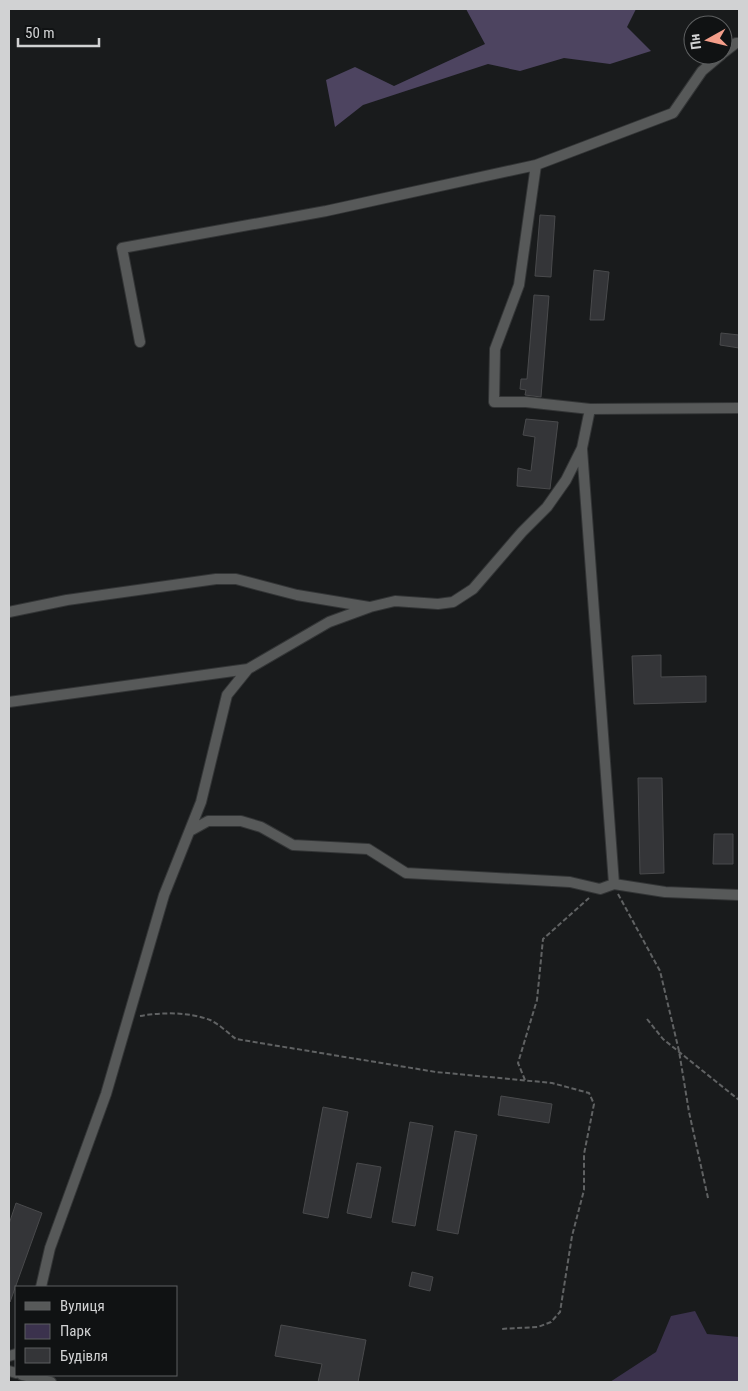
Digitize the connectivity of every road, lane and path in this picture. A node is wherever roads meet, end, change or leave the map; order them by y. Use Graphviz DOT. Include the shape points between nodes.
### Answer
graph roads {
  1 [pos="709,65"];
  2 [pos="536,165"];
  3 [pos="140,342"];
  4 [pos="739,408"];
  5 [pos="590,409"];
  6 [pos="582,448"];
  7 [pos="370,607"];
  8 [pos="9,612"];
  9 [pos="248,669"];
  10 [pos="9,702"];
  11 [pos="190,830"];
  12 [pos="614,884"];
  13 [pos="600,889"];
  14 [pos="739,895"];
  15 [pos="127,1018"];
  16 [pos="647,1020"];
  17 [pos="679,1051"];
  18 [pos="525,1080"];
  19 [pos="739,1100"];
  20 [pos="708,1198"];
  21 [pos="41,1286"];
  22 [pos="500,1329"];
  23 [pos="26,1376"];
  24 [pos="51,1382"];
  1 -- 2 [label="street" via="673,113"];
  2 -- 3 [label="street" via="326,212 122,248"];
  2 -- 5 [label="street" via="519,285 495,349 494,402"];
  4 -- 5 [label="street"];
  5 -- 6 [label="street"];
  6 -- 7 [label="street" via="566,480 547,507 473,589 453,602 395,601"];
  6 -- 12 [label="street"];
  7 -- 8 [label="street" via="297,595 236,579 216,579 67,600"];
  7 -- 9 [label="street" via="329,622"];
  9 -- 10 [label="street"];
  9 -- 11 [label="street" via="227,694 201,802"];
  11 -- 13 [label="street" via="208,821 240,821 261,827 292,845 368,849 406,873 570,882"];
  11 -- 15 [label="street" via="164,895"];
  12 -- 13 [label="street"];
  12 -- 14 [label="street" via="665,892"];
  12 -- 17 [label="path" via="627,914 645,940 660,971"];
  13 -- 18 [label="path" via="543,938 537,1000 518,1063"];
  15 -- 18 [label="path" via="183,1014 211,1021 236,1039 436,1072"];
  15 -- 21 [label="street" via="106,1094 50,1248"];
  16 -- 17 [label="path" via="663,1039"];
  17 -- 19 [label="path"];
  17 -- 20 [label="path"];
  18 -- 22 [label="path" via="590,1093 594,1104 584,1154 584,1190 572,1236 560,1312 552,1322 538,1327"];
  23 -- 24 [label="street"];
}
